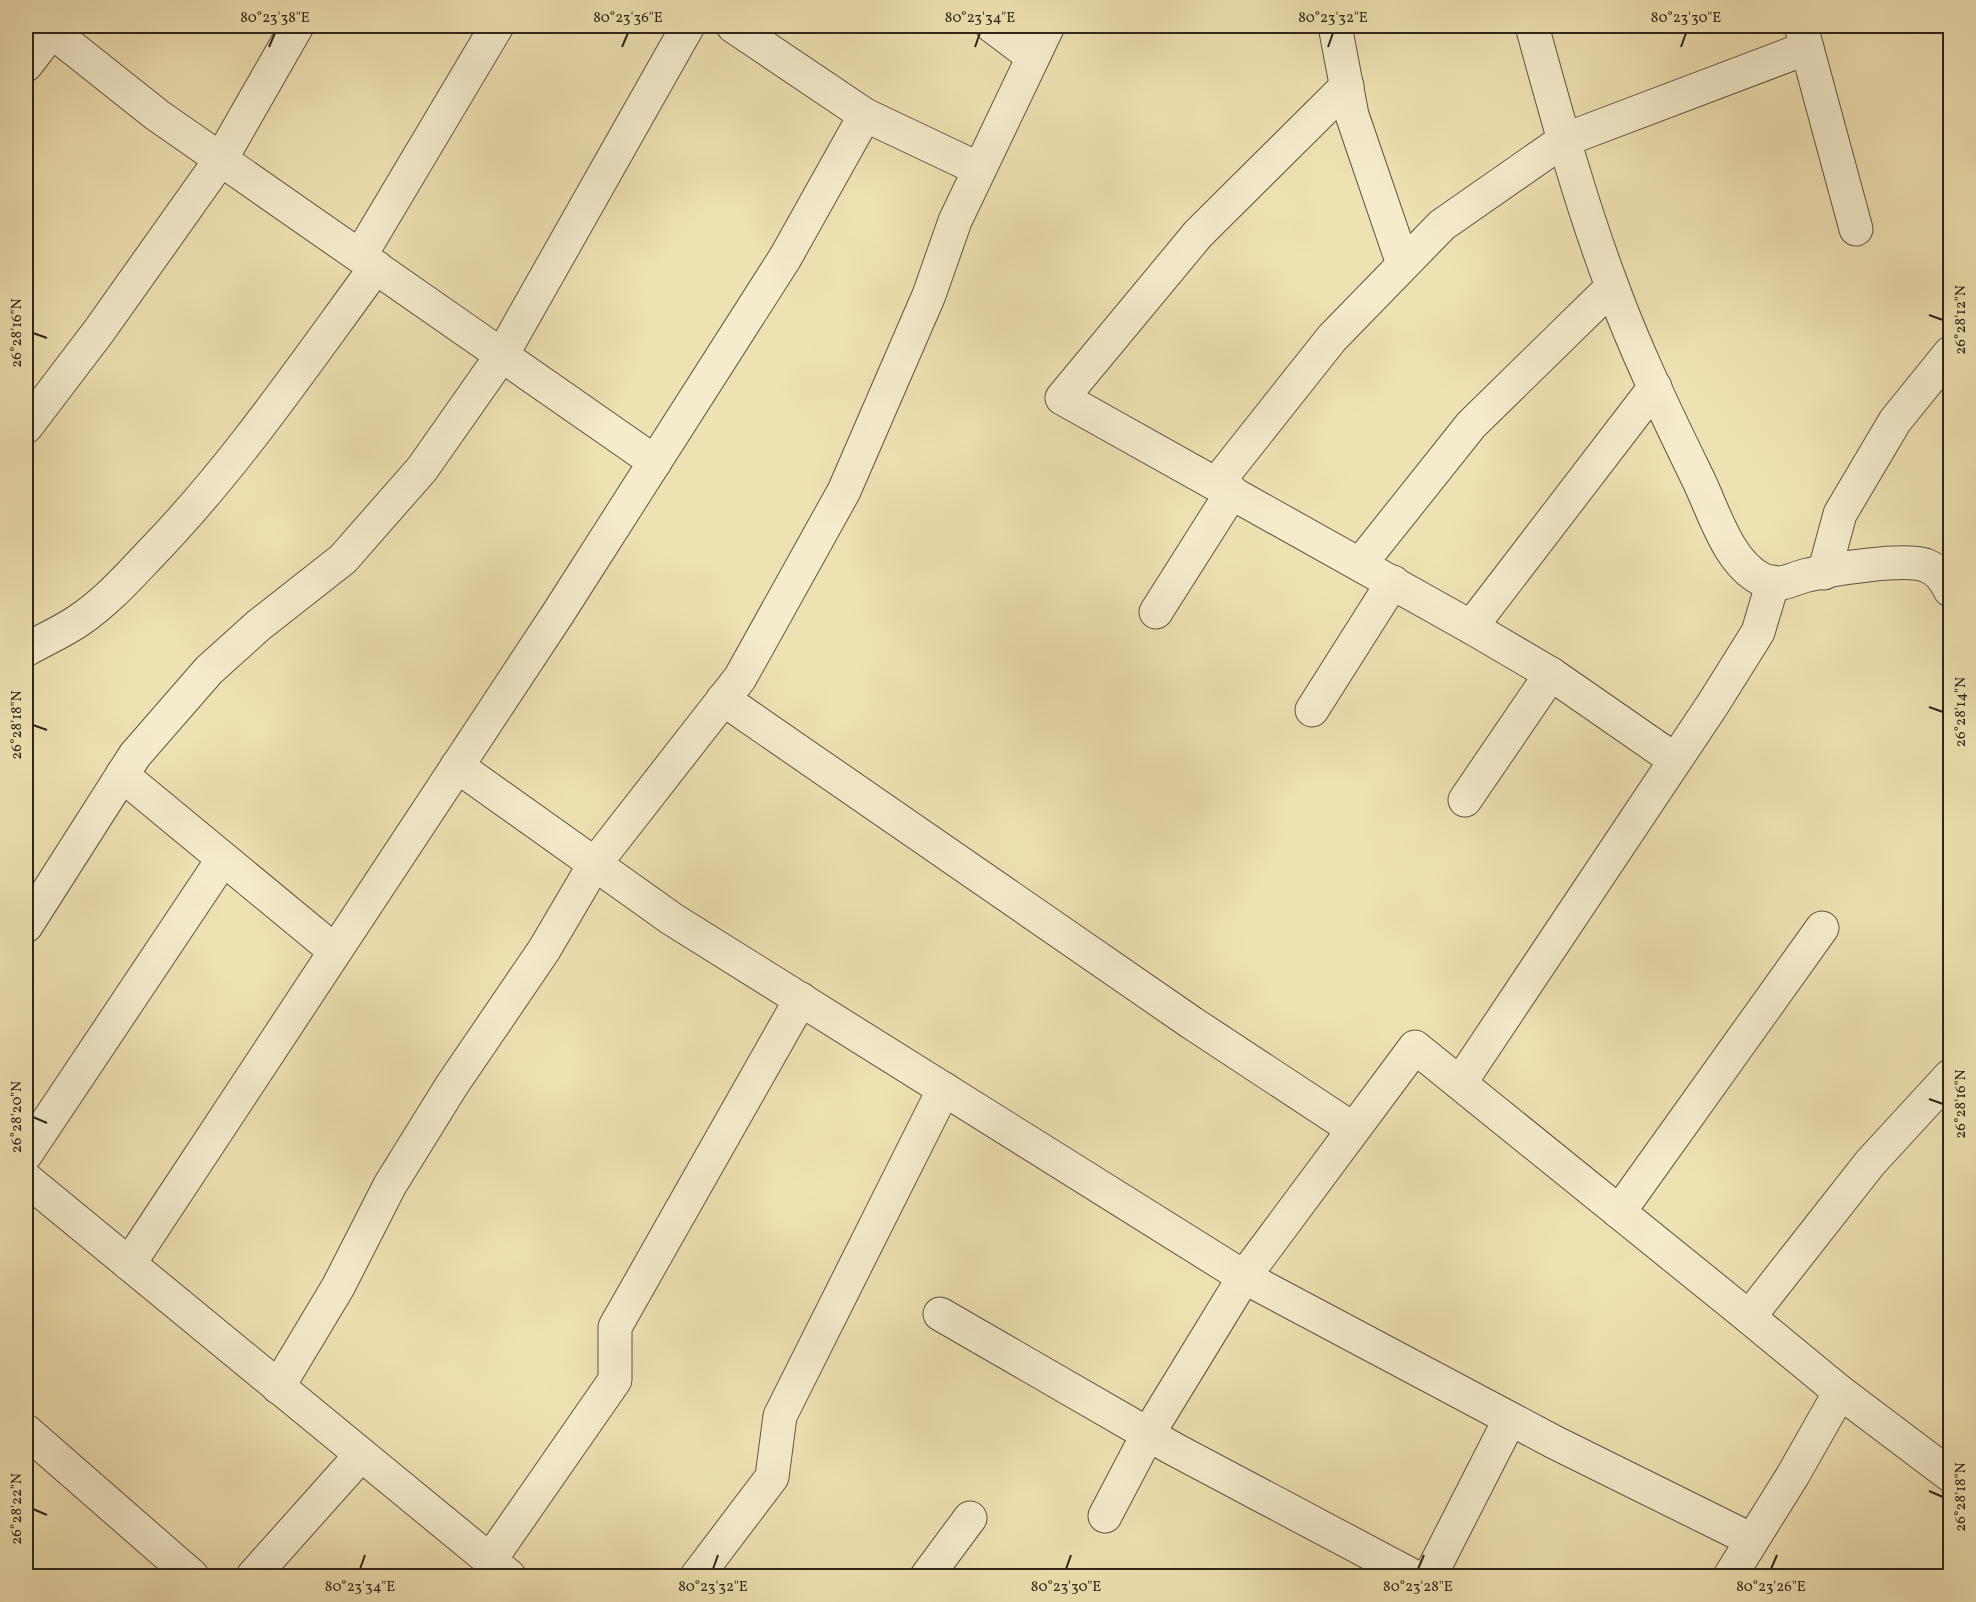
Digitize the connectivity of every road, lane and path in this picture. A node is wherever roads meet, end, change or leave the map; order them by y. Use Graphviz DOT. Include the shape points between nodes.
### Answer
graph roads {
  1 [pos="297,26"];
  2 [pos="497,26"];
  3 [pos="688,26"];
  4 [pos="734,26"];
  5 [pos="992,26"];
  6 [pos="1048,26"];
  7 [pos="1335,26"];
  8 [pos="1532,26"];
  9 [pos="51,28"];
  10 [pos="1804,37"];
  11 [pos="1032,56"];
  12 [pos="26,65"];
  13 [pos="1347,86"];
  14 [pos="865,115"];
  15 [pos="1564,140"];
  16 [pos="221,159"];
  17 [pos="979,169"];
  18 [pos="1856,229"];
  19 [pos="368,262"];
  20 [pos="1403,264"];
  21 [pos="1612,287"];
  22 [pos="1950,353"];
  23 [pos="502,355"];
  24 [pos="1655,387"];
  25 [pos="26,427"];
  26 [pos="655,462"];
  27 [pos="1225,487"];
  28 [pos="1361,563"];
  29 [pos="1824,573"];
  30 [pos="1393,582"];
  31 [pos="1773,582"];
  32 [pos="1950,590"];
  33 [pos="1156,612"];
  34 [pos="1472,627"];
  35 [pos="26,650"];
  36 [pos="1551,674"];
  37 [pos="723,699"];
  38 [pos="1312,710"];
  39 [pos="1675,760"];
  40 [pos="457,766"];
  41 [pos="122,775"];
  42 [pos="1465,800"];
  43 [pos="223,859"];
  44 [pos="594,865"];
  45 [pos="26,926"];
  46 [pos="1822,928"];
  47 [pos="335,951"];
  48 [pos="801,999"];
  49 [pos="1950,1076"];
  50 [pos="1461,1083"];
  51 [pos="944,1089"];
  52 [pos="1353,1130"];
  53 [pos="26,1154"];
  54 [pos="26,1179"];
  55 [pos="1619,1212"];
  56 [pos="129,1264"];
  57 [pos="1244,1277"];
  58 [pos="940,1314"];
  59 [pos="1749,1317"];
  60 [pos="278,1387"];
  61 [pos="1840,1392"];
  62 [pos="1510,1419"];
  63 [pos="26,1431"];
  64 [pos="1148,1434"];
  65 [pos="361,1455"];
  66 [pos="1950,1475"];
  67 [pos="1105,1516"];
  68 [pos="970,1518"];
  69 [pos="1752,1540"];
  70 [pos="499,1568"];
  71 [pos="192,1576"];
  72 [pos="253,1576"];
  73 [pos="697,1576"];
  74 [pos="927,1576"];
  75 [pos="1413,1576"];
  76 [pos="1430,1576"];
  77 [pos="1730,1576"];
  1 -- 16 [label="street"];
  2 -- 19 [label="street"];
  3 -- 23 [label="street"];
  4 -- 14 [label="street"];
  5 -- 11 [label="street"];
  6 -- 11 [label="street"];
  7 -- 13 [label="street"];
  8 -- 15 [label="street"];
  9 -- 12 [label="street"];
  9 -- 16 [label="street" via="157,116"];
  10 -- 15 [label="street"];
  10 -- 18 [label="street"];
  11 -- 17 [label="street"];
  13 -- 20 [label="street" via="1352,115"];
  13 -- 27 [label="street" via="1198,234 1062,398"];
  14 -- 17 [label="street"];
  14 -- 26 [label="street" via="784,258"];
  15 -- 20 [label="street" via="1442,225"];
  15 -- 21 [label="street"];
  16 -- 19 [label="street"];
  16 -- 25 [label="street"];
  17 -- 37 [label="street" via="844,491 740,678"];
  19 -- 23 [label="street"];
  19 -- 35 [label="street" via="223,473 190,513 93,610"];
  20 -- 27 [label="street" via="1332,338"];
  21 -- 24 [label="street"];
  21 -- 28 [label="street" via="1471,425"];
  22 -- 29 [label="street" via="1895,421 1840,514"];
  23 -- 26 [label="street"];
  23 -- 41 [label="street" via="422,470 343,559 259,624 208,670"];
  24 -- 31 [label="street" via="1732,549 1747,570"];
  24 -- 34 [label="street"];
  26 -- 40 [label="street"];
  27 -- 28 [label="street"];
  27 -- 33 [label="street"];
  28 -- 30 [label="street"];
  29 -- 31 [label="street" via="1783,585"];
  29 -- 32 [label="street" via="1882,564 1924,565 1941,573"];
  30 -- 34 [label="street"];
  30 -- 38 [label="street"];
  31 -- 39 [label="street" via="1758,632"];
  34 -- 36 [label="street"];
  36 -- 39 [label="street"];
  36 -- 42 [label="street"];
  37 -- 44 [label="street"];
  37 -- 52 [label="street"];
  39 -- 50 [label="street"];
  40 -- 44 [label="street"];
  40 -- 47 [label="street"];
  41 -- 43 [label="street"];
  41 -- 45 [label="street"];
  43 -- 47 [label="street"];
  43 -- 53 [label="street"];
  44 -- 48 [label="street"];
  44 -- 60 [label="street" via="544,950 390,1185 338,1287"];
  46 -- 55 [label="street"];
  47 -- 56 [label="street"];
  48 -- 51 [label="street"];
  48 -- 70 [label="street" via="615,1327 615,1380"];
  49 -- 59 [label="street" via="1870,1163"];
  50 -- 52 [label="street" via="1415,1047"];
  50 -- 55 [label="street"];
  51 -- 57 [label="street"];
  51 -- 73 [label="street" via="780,1416 772,1477"];
  52 -- 57 [label="street"];
  54 -- 56 [label="street"];
  55 -- 59 [label="street"];
  56 -- 60 [label="street"];
  57 -- 62 [label="street"];
  57 -- 64 [label="street"];
  58 -- 64 [label="street"];
  59 -- 61 [label="street"];
  60 -- 65 [label="street"];
  61 -- 66 [label="street"];
  61 -- 69 [label="street"];
  62 -- 69 [label="street"];
  62 -- 76 [label="street"];
  63 -- 71 [label="street"];
  64 -- 67 [label="street"];
  64 -- 75 [label="street"];
  65 -- 70 [label="street"];
  65 -- 72 [label="street"];
  68 -- 74 [label="street"];
  69 -- 77 [label="street"];
}
